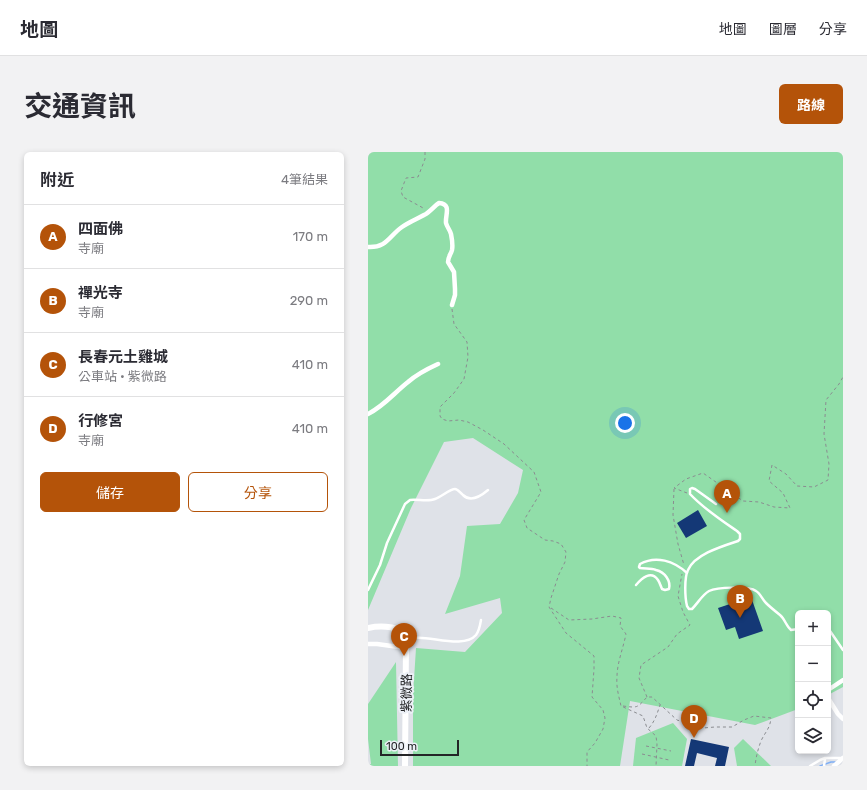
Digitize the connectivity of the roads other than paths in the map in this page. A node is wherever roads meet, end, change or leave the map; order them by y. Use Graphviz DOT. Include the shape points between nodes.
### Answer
graph roads {
  1 [pos="368,247"];
  2 [pos="452,305"];
  3 [pos="438,364"];
  4 [pos="368,414"];
  5 [pos="488,490"];
  6 [pos="716,504"];
  7 [pos="687,574"];
  8 [pos="636,585"];
  9 [pos="368,590"];
  10 [pos="481,620"];
  11 [pos="368,627"];
  12 [pos="795,629"];
  13 [pos="831,632"];
  14 [pos="368,644"];
  15 [pos="406,645"];
  16 [pos="843,650"];
  17 [pos="843,680"];
  18 [pos="831,688"];
  19 [pos="831,703"];
  20 [pos="843,719"];
  21 [pos="825,759"];
  22 [pos="842,759"];
  23 [pos="405,766"];
  24 [pos="810,766"];
  25 [pos="824,766"];
  26 [pos="834,766"];
  1 -- 2 [label="street" via="382,245 398,230 429,212 437,204 445,205 448,212 446,224 452,242 448,262 454,272 455,295"];
  3 -- 4 [label="street" via="410,380"];
  5 -- 9 [label="lane" via="481,496 472,498 464,497 455,489 436,499 407,502"];
  6 -- 7 [label="lane" via="695,488 690,489 689,493 693,498 737,531 740,539 707,552 691,565"];
  7 -- 8 [label="lane" via="671,562 647,561 639,567 655,569 663,574 668,581 669,590 662,589 655,577 649,575"];
  7 -- 12 [label="lane" via="686,602 689,609 713,589 751,588 781,616 788,628"];
  10 -- 15 [label="lane" via="477,634 468,640 416,638"];
  11 -- 15 [label="street" via="397,629 402,632"];
  13 -- 16 [label="lane"];
  14 -- 15 [label="street"];
  15 -- 23 [label="street, 紫微路"];
  17 -- 18 [label="street"];
  19 -- 20 [label="street"];
  21 -- 22 [label="lane"];
  21 -- 24 [label="lane"];
  21 -- 25 [label="lane"];
  22 -- 26 [label="street"];
}
